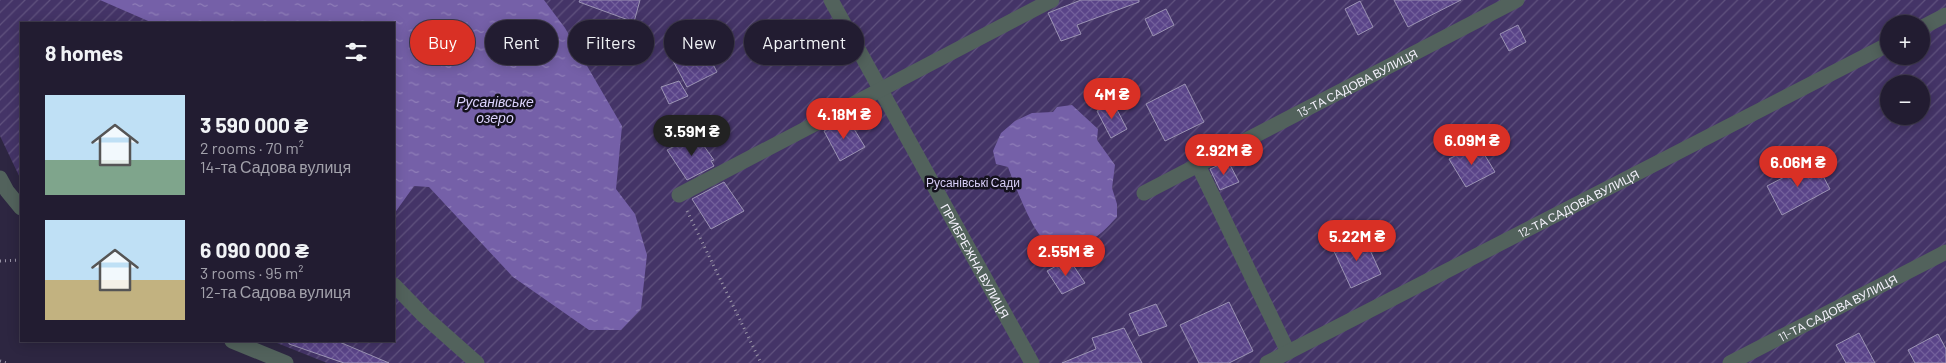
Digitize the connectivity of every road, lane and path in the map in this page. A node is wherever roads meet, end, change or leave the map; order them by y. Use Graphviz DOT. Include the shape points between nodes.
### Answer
graph roads {
  1 [pos="831,0"];
  2 [pos="1052,0"];
  3 [pos="1517,0"];
  4 [pos="1946,15"];
  5 [pos="1930,23"];
  6 [pos="1880,49"];
  7 [pos="879,90"];
  8 [pos="1198,165"];
  9 [pos="0,178"];
  10 [pos="1144,193"];
  11 [pos="679,195"];
  12 [pos="20,207"];
  13 [pos="1946,252"];
  14 [pos="20,260"];
  15 [pos="0,261"];
  16 [pos="395,286"];
  17 [pos="234,342"];
  18 [pos="1288,352"];
  19 [pos="0,361"];
  20 [pos="8,363"];
  21 [pos="286,363"];
  22 [pos="477,363"];
  23 [pos="761,363"];
  24 [pos="1032,363"];
  25 [pos="1267,363"];
  26 [pos="1730,363"];
  1 -- 7 [label="street, ПРИБРЕЖНА ВУЛИЦЯ"];
  2 -- 7 [label="street"];
  3 -- 8 [label="street, 13-ТА САДОВА ВУЛИЦЯ"];
  4 -- 5 [label="street"];
  6 -- 18 [label="street, 12-ТА САДОВА ВУЛИЦЯ"];
  7 -- 11 [label="street"];
  7 -- 24 [label="street, ПРИБРЕЖНА ВУЛИЦЯ"];
  8 -- 10 [label="street, 13-ТА САДОВА ВУЛИЦЯ"];
  8 -- 18 [label="street"];
  9 -- 12 [label="street"];
  11 -- 23 [label="path"];
  13 -- 26 [label="street, 11-ТА САДОВА ВУЛИЦЯ"];
  14 -- 15 [label="path"];
  16 -- 22 [label="street"];
  17 -- 21 [label="street"];
  18 -- 25 [label="street, 12-ТА САДОВА ВУЛИЦЯ"];
  19 -- 20 [label="path"];
}
